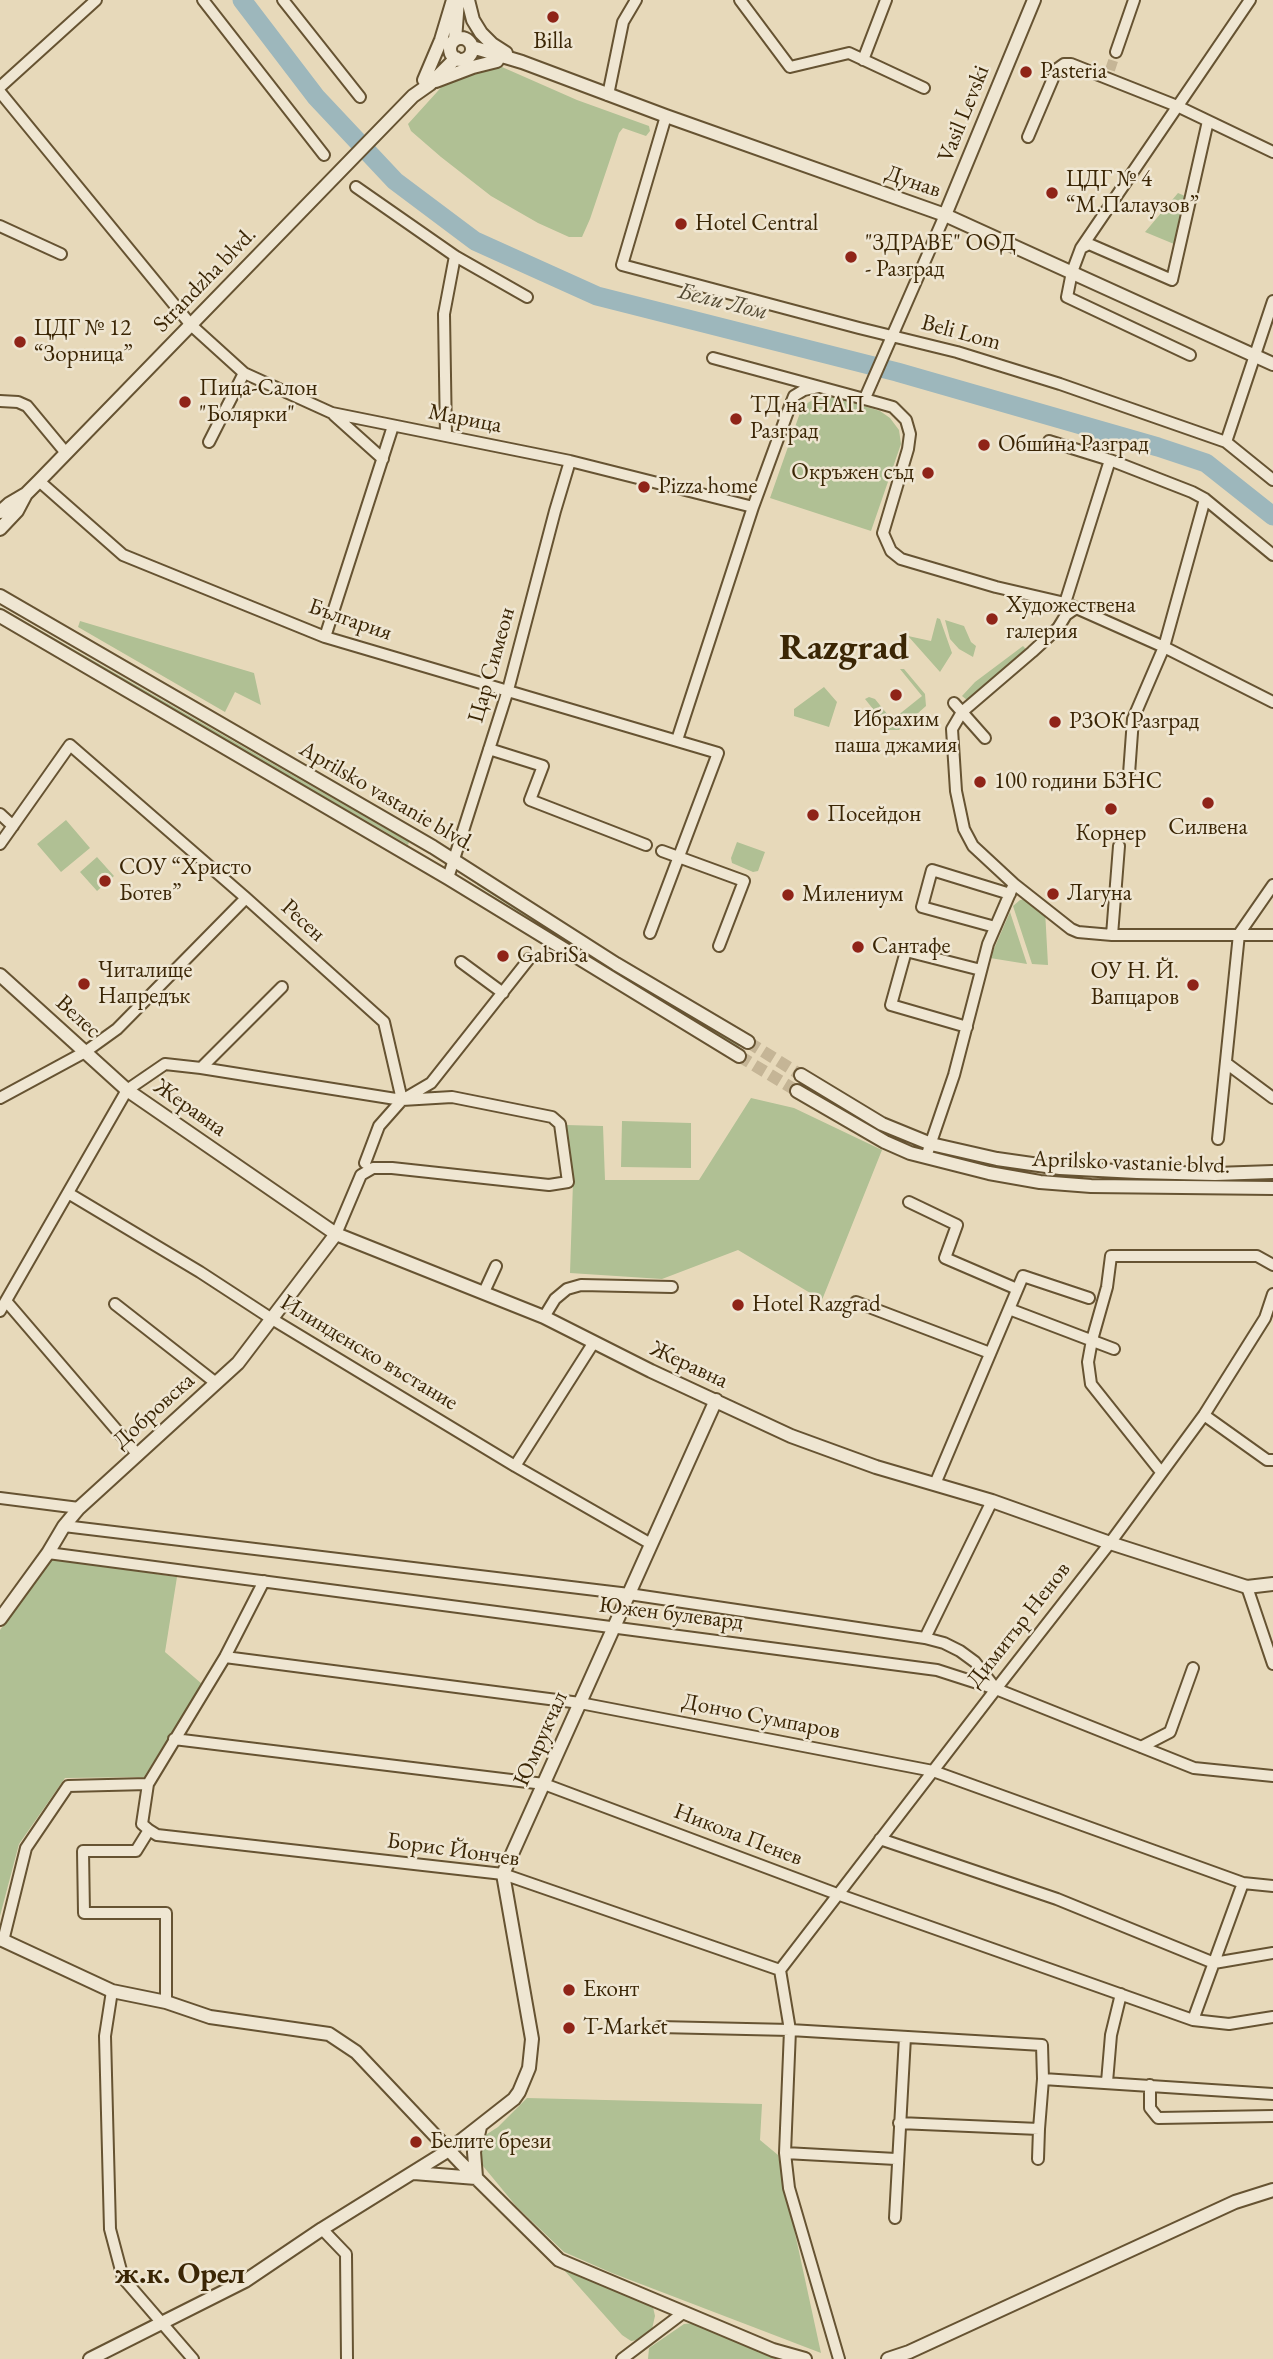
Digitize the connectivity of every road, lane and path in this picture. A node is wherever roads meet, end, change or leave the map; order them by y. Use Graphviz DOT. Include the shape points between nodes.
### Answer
graph roads {
  1 [pos="203,0"];
  2 [pos="283,0"];
  3 [pos="455,0"];
  4 [pos="467,0"];
  5 [pos="636,0"];
  6 [pos="740,0"];
  7 [pos="886,0"];
  8 [pos="1034,0"];
  9 [pos="1134,0"];
  10 [pos="1250,0"];
  11 [pos="90,2"];
  12 [pos="461,49"];
  13 [pos="1116,52"];
  14 [pos="863,60"];
  15 [pos="497,61"];
  16 [pos="525,63"];
  17 [pos="427,82"];
  18 [pos="924,88"];
  19 [pos="0,90"];
  20 [pos="608,95"];
  21 [pos="360,97"];
  22 [pos="1177,106"];
  23 [pos="666,116"];
  24 [pos="1208,121"];
  25 [pos="1028,137"];
  26 [pos="1273,152"];
  27 [pos="324,155"];
  28 [pos="356,187"];
  29 [pos="945,215"];
  30 [pos="0,226"];
  31 [pos="1081,248"];
  32 [pos="61,254"];
  33 [pos="455,256"];
  34 [pos="1072,272"];
  35 [pos="527,297"];
  36 [pos="1273,301"];
  37 [pos="191,325"];
  38 [pos="892,336"];
  39 [pos="1191,355"];
  40 [pos="1256,356"];
  41 [pos="713,358"];
  42 [pos="1273,364"];
  43 [pos="244,373"];
  44 [pos="824,387"];
  45 [pos="865,398"];
  46 [pos="0,401"];
  47 [pos="332,413"];
  48 [pos="393,426"];
  49 [pos="446,436"];
  50 [pos="1049,441"];
  51 [pos="209,442"];
  52 [pos="1226,442"];
  53 [pos="66,453"];
  54 [pos="383,459"];
  55 [pos="1110,460"];
  56 [pos="570,461"];
  57 [pos="1273,480"];
  58 [pos="39,481"];
  59 [pos="26,494"];
  60 [pos="1205,499"];
  61 [pos="753,507"];
  62 [pos="0,512"];
  63 [pos="0,529"];
  64 [pos="1273,555"];
  65 [pos="0,596"];
  66 [pos="1071,606"];
  67 [pos="0,616"];
  68 [pos="325,637"];
  69 [pos="1164,647"];
  70 [pos="508,690"];
  71 [pos="1273,702"];
  72 [pos="954,703"];
  73 [pos="962,712"];
  74 [pos="985,738"];
  75 [pos="677,740"];
  76 [pos="489,749"];
  77 [pos="1129,774"];
  78 [pos="0,814"];
  79 [pos="13,826"];
  80 [pos="0,844"];
  81 [pos="646,845"];
  82 [pos="1119,846"];
  83 [pos="662,851"];
  84 [pos="680,857"];
  85 [pos="454,859"];
  86 [pos="448,878"];
  87 [pos="1273,885"];
  88 [pos="1012,889"];
  89 [pos="246,898"];
  90 [pos="995,927"];
  91 [pos="650,933"];
  92 [pos="1239,934"];
  93 [pos="1112,935"];
  94 [pos="1273,935"];
  95 [pos="719,946"];
  96 [pos="529,959"];
  97 [pos="461,962"];
  98 [pos="981,970"];
  99 [pos="0,975"];
  100 [pos="282,987"];
  101 [pos="503,993"];
  102 [pos="967,1027"];
  103 [pos="748,1042"];
  104 [pos="85,1052"];
  105 [pos="739,1056"];
  106 [pos="1226,1063"];
  107 [pos="201,1068"];
  108 [pos="801,1075"];
  109 [pos="127,1090"];
  110 [pos="797,1091"];
  111 [pos="0,1098"];
  112 [pos="1273,1098"];
  113 [pos="402,1100"];
  114 [pos="1218,1139"];
  115 [pos="931,1144"];
  116 [pos="926,1157"];
  117 [pos="365,1163"];
  118 [pos="1273,1172"];
  119 [pos="1273,1188"];
  120 [pos="68,1194"];
  121 [pos="909,1202"];
  122 [pos="336,1234"];
  123 [pos="1273,1265"];
  124 [pos="496,1266"];
  125 [pos="672,1287"];
  126 [pos="1017,1289"];
  127 [pos="484,1292"];
  128 [pos="1273,1294"];
  129 [pos="1089,1298"];
  130 [pos="856,1302"];
  131 [pos="115,1304"];
  132 [pos="3,1306"];
  133 [pos="1009,1309"];
  134 [pos="544,1317"];
  135 [pos="271,1319"];
  136 [pos="1269,1319"];
  137 [pos="1092,1340"];
  138 [pos="594,1342"];
  139 [pos="1114,1349"];
  140 [pos="990,1353"];
  141 [pos="216,1383"];
  142 [pos="716,1400"];
  143 [pos="1204,1415"];
  144 [pos="138,1455"];
  145 [pos="1273,1460"];
  146 [pos="515,1466"];
  147 [pos="1161,1472"];
  148 [pos="935,1484"];
  149 [pos="0,1498"];
  150 [pos="992,1501"];
  151 [pos="79,1508"];
  152 [pos="64,1526"];
  153 [pos="1110,1543"];
  154 [pos="651,1544"];
  155 [pos="48,1553"];
  156 [pos="264,1581"];
  157 [pos="1273,1584"];
  158 [pos="1247,1587"];
  159 [pos="627,1599"];
  160 [pos="0,1619"];
  161 [pos="615,1625"];
  162 [pos="926,1638"];
  163 [pos="225,1657"];
  164 [pos="1273,1664"];
  165 [pos="1193,1668"];
  166 [pos="996,1689"];
  167 [pos="580,1703"];
  168 [pos="174,1739"];
  169 [pos="1141,1747"];
  170 [pos="933,1771"];
  171 [pos="1273,1776"];
  172 [pos="148,1784"];
  173 [pos="544,1784"];
  174 [pos="149,1830"];
  175 [pos="880,1839"];
  176 [pos="503,1874"];
  177 [pos="1243,1883"];
  178 [pos="1273,1886"];
  179 [pos="837,1894"];
  180 [pos="1,1940"];
  181 [pos="1273,1953"];
  182 [pos="1214,1963"];
  183 [pos="780,1970"];
  184 [pos="112,1991"];
  185 [pos="1121,1994"];
  186 [pos="166,2002"];
  187 [pos="1273,2017"];
  188 [pos="1193,2020"];
  189 [pos="659,2027"];
  190 [pos="790,2030"];
  191 [pos="905,2037"];
  192 [pos="1043,2079"];
  193 [pos="1107,2082"];
  194 [pos="1150,2085"];
  195 [pos="1273,2094"];
  196 [pos="1273,2116"];
  197 [pos="899,2123"];
  198 [pos="481,2125"];
  199 [pos="1039,2129"];
  200 [pos="449,2150"];
  201 [pos="785,2153"];
  202 [pos="897,2159"];
  203 [pos="1038,2159"];
  204 [pos="412,2173"];
  205 [pos="476,2178"];
  206 [pos="1273,2190"];
  207 [pos="895,2218"];
  208 [pos="322,2229"];
  209 [pos="683,2313"];
  210 [pos="164,2324"];
  211 [pos="630,2357"];
  212 [pos="90,2359"];
  213 [pos="193,2359"];
  214 [pos="346,2359"];
  215 [pos="805,2359"];
  216 [pos="839,2359"];
  217 [pos="888,2359"];
  1 -- 27 [label="street"];
  2 -- 21 [label="street"];
  3 -- 12 [label="street"];
  3 -- 17 [label="street"];
  4 -- 12 [label="street"];
  4 -- 16 [label="street" via="481,33"];
  5 -- 20 [label="street" via="623,22"];
  6 -- 14 [label="street" via="790,67 849,53"];
  7 -- 14 [label="street"];
  8 -- 29 [label="street, Vasil Levski"];
  9 -- 13 [label="street"];
  10 -- 22 [label="street"];
  11 -- 19 [label="street"];
  12 -- 15 [label="street, Дунав"];
  12 -- 16 [label="street, Дунав"];
  12 -- 17 [label="street, Strandzha blvd."];
  14 -- 18 [label="street"];
  15 -- 16 [label="street, Дунав"];
  15 -- 17 [label="street"];
  16 -- 20 [label="street, Дунав"];
  17 -- 37 [label="street, Strandzha blvd."];
  19 -- 37 [label="street, Марица"];
  20 -- 23 [label="street, Дунав"];
  22 -- 24 [label="street"];
  22 -- 25 [label="street" via="1109,74 1064,64 1057,69"];
  22 -- 31 [label="street"];
  23 -- 29 [label="street, Дунав"];
  23 -- 38 [label="street, Beli Lom" via="622,265"];
  24 -- 26 [label="street"];
  24 -- 31 [label="street" via="1171,280 1089,244"];
  28 -- 33 [label="street"];
  29 -- 34 [label="street, Дунав"];
  29 -- 38 [label="street, Vasil Levski"];
  30 -- 32 [label="street"];
  31 -- 34 [label="street"];
  33 -- 35 [label="street"];
  33 -- 49 [label="street" via="444,314"];
  34 -- 39 [label="street" via="1067,297"];
  34 -- 40 [label="street, Дунав"];
  36 -- 40 [label="street"];
  37 -- 43 [label="street, Марица"];
  37 -- 53 [label="street, Strandzha blvd."];
  38 -- 45 [label="street, Vasil Levski"];
  38 -- 52 [label="street, Beli Lom" via="1060,384"];
  40 -- 42 [label="street, Дунав"];
  40 -- 52 [label="street"];
  41 -- 44 [label="street"];
  43 -- 47 [label="street, Марица"];
  43 -- 51 [label="street"];
  44 -- 45 [label="street"];
  44 -- 61 [label="street" via="794,396"];
  45 -- 66 [label="street" via="893,407 906,420 910,434 883,533 891,551 901,559"];
  46 -- 53 [label="street" via="27,406"];
  47 -- 48 [label="street, Марица"];
  47 -- 54 [label="street"];
  48 -- 49 [label="street, Марица"];
  48 -- 54 [label="street"];
  49 -- 56 [label="street, Марица"];
  50 -- 55 [label="street"];
  52 -- 57 [label="street, Beli Lom"];
  53 -- 58 [label="street, Strandzha blvd."];
  54 -- 68 [label="street"];
  55 -- 60 [label="street"];
  55 -- 66 [label="street"];
  56 -- 61 [label="street, Марица"];
  56 -- 70 [label="street, Цар Симеон"];
  58 -- 59 [label="street, Strandzha blvd."];
  58 -- 68 [label="street, България" via="123,555"];
  59 -- 62 [label="street, Strandzha blvd."];
  59 -- 63 [label="street, Strandzha blvd."];
  60 -- 64 [label="street"];
  60 -- 69 [label="street"];
  61 -- 75 [label="street"];
  65 -- 85 [label="street, Aprilsko vastanie blvd."];
  66 -- 69 [label="street"];
  66 -- 73 [label="street" via="1032,652"];
  67 -- 86 [label="street, Aprilsko vastanie blvd."];
  68 -- 70 [label="street, България"];
  69 -- 71 [label="street"];
  69 -- 77 [label="street" via="1133,719"];
  70 -- 75 [label="street, България"];
  70 -- 76 [label="street, Цар Симеон"];
  72 -- 73 [label="street"];
  73 -- 74 [label="street"];
  73 -- 88 [label="street" via="952,729 964,829 973,846"];
  75 -- 84 [label="street, България" via="718,753"];
  76 -- 81 [label="street" via="543,766 530,800"];
  76 -- 85 [label="street, Цар Симеон"];
  78 -- 79 [label="street"];
  79 -- 80 [label="street"];
  79 -- 89 [label="street, Ресен" via="69,745"];
  82 -- 93 [label="street"];
  83 -- 84 [label="street"];
  84 -- 91 [label="street"];
  84 -- 95 [label="street" via="744,881"];
  85 -- 86 [label="street, Цар Симеон"];
  85 -- 103 [label="street, Aprilsko vastanie blvd." via="616,964"];
  86 -- 105 [label="street, Aprilsko vastanie blvd."];
  87 -- 92 [label="street"];
  88 -- 90 [label="street"];
  88 -- 90 [label="street" via="932,870 922,907"];
  88 -- 93 [label="street" via="1071,929"];
  89 -- 104 [label="street" via="117,1029"];
  89 -- 113 [label="street, Ресен" via="384,1022"];
  90 -- 98 [label="street"];
  92 -- 93 [label="street"];
  92 -- 94 [label="street"];
  92 -- 106 [label="street"];
  96 -- 101 [label="street"];
  97 -- 101 [label="street"];
  98 -- 102 [label="street"];
  98 -- 102 [label="street" via="906,951 891,1005"];
  99 -- 104 [label="street, Велес"];
  100 -- 107 [label="street"];
  101 -- 113 [label="street" via="431,1083"];
  102 -- 115 [label="street"];
  104 -- 109 [label="street, Велес"];
  104 -- 111 [label="street"];
  106 -- 112 [label="street"];
  106 -- 114 [label="street"];
  107 -- 109 [label="street" via="165,1064"];
  107 -- 113 [label="street"];
  108 -- 115 [label="street, Aprilsko vastanie blvd." via="882,1124"];
  109 -- 120 [label="street"];
  109 -- 122 [label="street, Жеравна"];
  110 -- 116 [label="street, Aprilsko vastanie blvd." via="885,1142"];
  113 -- 117 [label="street" via="379,1126"];
  113 -- 122 [label="street" via="452,1097 552,1117 560,1125 568,1182 549,1185 373,1168 361,1175"];
  115 -- 116 [label="street"];
  115 -- 118 [label="street, Aprilsko vastanie blvd." via="1060,1168"];
  116 -- 119 [label="street, Aprilsko vastanie blvd." via="1013,1178 1064,1184"];
  120 -- 132 [label="street"];
  120 -- 135 [label="street, Илинденско въстание"];
  121 -- 126 [label="street" via="957,1225 945,1258"];
  122 -- 127 [label="street, Жеравна"];
  122 -- 135 [label="street, Добровска"];
  123 -- 137 [label="street" via="1257,1256 1111,1256"];
  124 -- 127 [label="street"];
  125 -- 134 [label="street" via="581,1285 555,1299"];
  126 -- 129 [label="street" via="1023,1276"];
  126 -- 133 [label="street"];
  127 -- 134 [label="street, Жеравна"];
  128 -- 136 [label="street, Димитър Ненов"];
  130 -- 140 [label="street"];
  131 -- 141 [label="street"];
  132 -- 144 [label="street"];
  133 -- 137 [label="street"];
  133 -- 140 [label="street"];
  134 -- 138 [label="street, Жеравна"];
  135 -- 141 [label="street, Добровска" via="239,1363"];
  135 -- 146 [label="street, Илинденско въстание"];
  136 -- 143 [label="street, Димитър Ненов"];
  137 -- 139 [label="street"];
  137 -- 147 [label="street" via="1091,1384"];
  138 -- 142 [label="street, Жеравна"];
  138 -- 146 [label="street"];
  140 -- 148 [label="street"];
  141 -- 144 [label="street, Добровска"];
  142 -- 148 [label="street, Жеравна" via="791,1436"];
  142 -- 154 [label="street"];
  143 -- 145 [label="street"];
  143 -- 147 [label="street, Димитър Ненов"];
  144 -- 151 [label="street, Добровска"];
  146 -- 154 [label="street, Илинденско въстание"];
  147 -- 153 [label="street, Димитър Ненов"];
  148 -- 150 [label="street, Жеравна"];
  149 -- 151 [label="street"];
  150 -- 153 [label="street, Жеравна"];
  150 -- 162 [label="street"];
  151 -- 152 [label="street, Добровска"];
  152 -- 155 [label="street, Добровска"];
  152 -- 159 [label="street"];
  153 -- 158 [label="street, Жеравна"];
  153 -- 166 [label="street, Димитър Ненов"];
  154 -- 159 [label="street"];
  155 -- 156 [label="street, Южен булевард"];
  155 -- 160 [label="street, Добровска"];
  156 -- 161 [label="street, Южен булевард"];
  156 -- 163 [label="street"];
  157 -- 158 [label="street, Жеравна"];
  158 -- 164 [label="street"];
  159 -- 161 [label="street, Юмрукчал"];
  159 -- 162 [label="street"];
  161 -- 166 [label="street, Южен булевард" via="937,1670"];
  161 -- 167 [label="street, Юмрукчал"];
  162 -- 166 [label="street" via="960,1651"];
  163 -- 167 [label="street, Дончо Сумпаров"];
  163 -- 168 [label="street"];
  165 -- 169 [label="street" via="1170,1732"];
  166 -- 169 [label="street, Южен булевард"];
  166 -- 170 [label="street, Димитър Ненов"];
  167 -- 170 [label="street, Дончо Сумпаров"];
  167 -- 173 [label="street, Юмрукчал"];
  168 -- 172 [label="street"];
  168 -- 173 [label="street, Никола Пенев"];
  169 -- 171 [label="street, Южен булевард" via="1194,1768"];
  170 -- 175 [label="street, Димитър Ненов"];
  170 -- 177 [label="street, Дончо Сумпаров"];
  172 -- 174 [label="street" via="142,1824"];
  172 -- 180 [label="street" via="68,1786 26,1848"];
  173 -- 176 [label="street, Юмрукчал"];
  173 -- 179 [label="street, Никола Пенев"];
  174 -- 176 [label="street, Борис Йончев" via="157,1835"];
  174 -- 186 [label="street" via="136,1851 83,1851 84,1913 166,1913"];
  175 -- 179 [label="street, Димитър Ненов"];
  175 -- 182 [label="street" via="1057,1899"];
  176 -- 183 [label="street, Борис Йончев"];
  176 -- 198 [label="street" via="532,2039 529,2068 519,2092"];
  177 -- 178 [label="street, Дончо Сумпаров"];
  177 -- 182 [label="street"];
  179 -- 183 [label="street, Димитър Ненов"];
  179 -- 185 [label="street, Никола Пенев"];
  180 -- 184 [label="street"];
  181 -- 182 [label="street"];
  182 -- 188 [label="street"];
  183 -- 190 [label="street"];
  184 -- 186 [label="street"];
  184 -- 210 [label="street" via="105,2036 110,2229 122,2278"];
  185 -- 188 [label="street, Никола Пенев"];
  185 -- 193 [label="street"];
  186 -- 200 [label="street" via="210,2017 329,2034 356,2052"];
  187 -- 188 [label="street, Никола Пенев" via="1229,2024"];
  189 -- 190 [label="street"];
  190 -- 191 [label="street"];
  190 -- 201 [label="street"];
  191 -- 192 [label="street" via="1042,2045"];
  191 -- 197 [label="street"];
  192 -- 193 [label="street"];
  192 -- 199 [label="street"];
  193 -- 194 [label="street"];
  194 -- 195 [label="street"];
  194 -- 196 [label="street" via="1150,2108 1158,2118"];
  197 -- 199 [label="street"];
  197 -- 202 [label="street"];
  198 -- 200 [label="street"];
  198 -- 205 [label="street" via="474,2152"];
  199 -- 203 [label="street"];
  200 -- 204 [label="street"];
  200 -- 205 [label="street"];
  201 -- 202 [label="street"];
  201 -- 216 [label="street" via="794,2207"];
  202 -- 207 [label="street"];
  204 -- 205 [label="street"];
  204 -- 208 [label="street"];
  205 -- 209 [label="street" via="559,2260"];
  206 -- 217 [label="street" via="1235,2202"];
  208 -- 210 [label="street" via="245,2281"];
  208 -- 214 [label="street" via="346,2254"];
  209 -- 211 [label="street"];
  209 -- 215 [label="street"];
  210 -- 212 [label="street"];
  210 -- 213 [label="street"];
}
